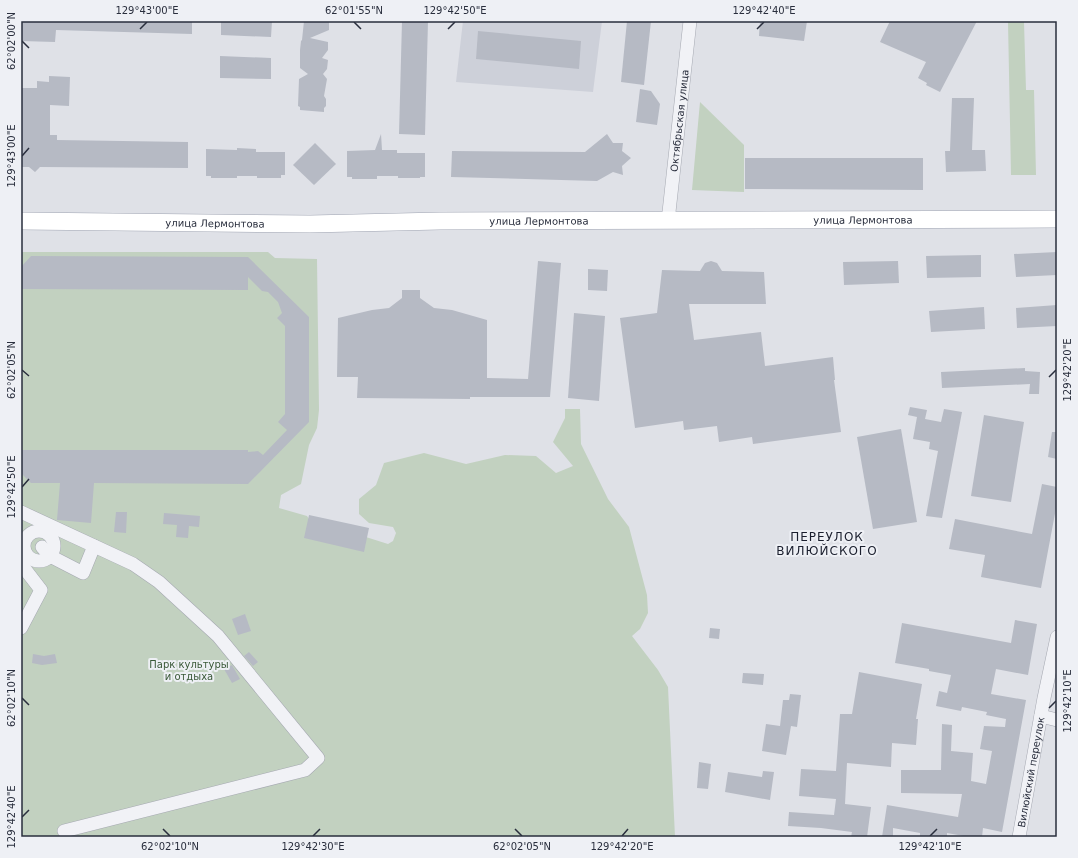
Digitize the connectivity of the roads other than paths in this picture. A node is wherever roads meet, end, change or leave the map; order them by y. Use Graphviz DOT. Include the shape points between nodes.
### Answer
graph roads {
  1 [pos="690,21"];
  2 [pos="1057,219"];
  3 [pos="21,221"];
  4 [pos="668,221"];
  5 [pos="25,513"];
  6 [pos="94,546"];
  7 [pos="21,564"];
  8 [pos="21,628"];
  9 [pos="1057,637"];
  10 [pos="1041,716"];
  11 [pos="1057,720"];
  12 [pos="64,831"];
  13 [pos="1019,837"];
  1 -- 4 [label="street, Октябрьская улица"];
  2 -- 4 [label="main road, улица Лермонтова"];
  3 -- 4 [label="main road, улица Лермонтова" via="310,224"];
  5 -- 6 [label="street"];
  5 -- 6 [label="street" via="39,546 82,574"];
  6 -- 12 [label="street" via="132,564 159,582 218,636 318,758 305,770"];
  7 -- 8 [label="street" via="41,590"];
  9 -- 10 [label="street, Вилюйский переулок"];
  10 -- 11 [label="street"];
  10 -- 13 [label="street, Вилюйский переулок"];
}
